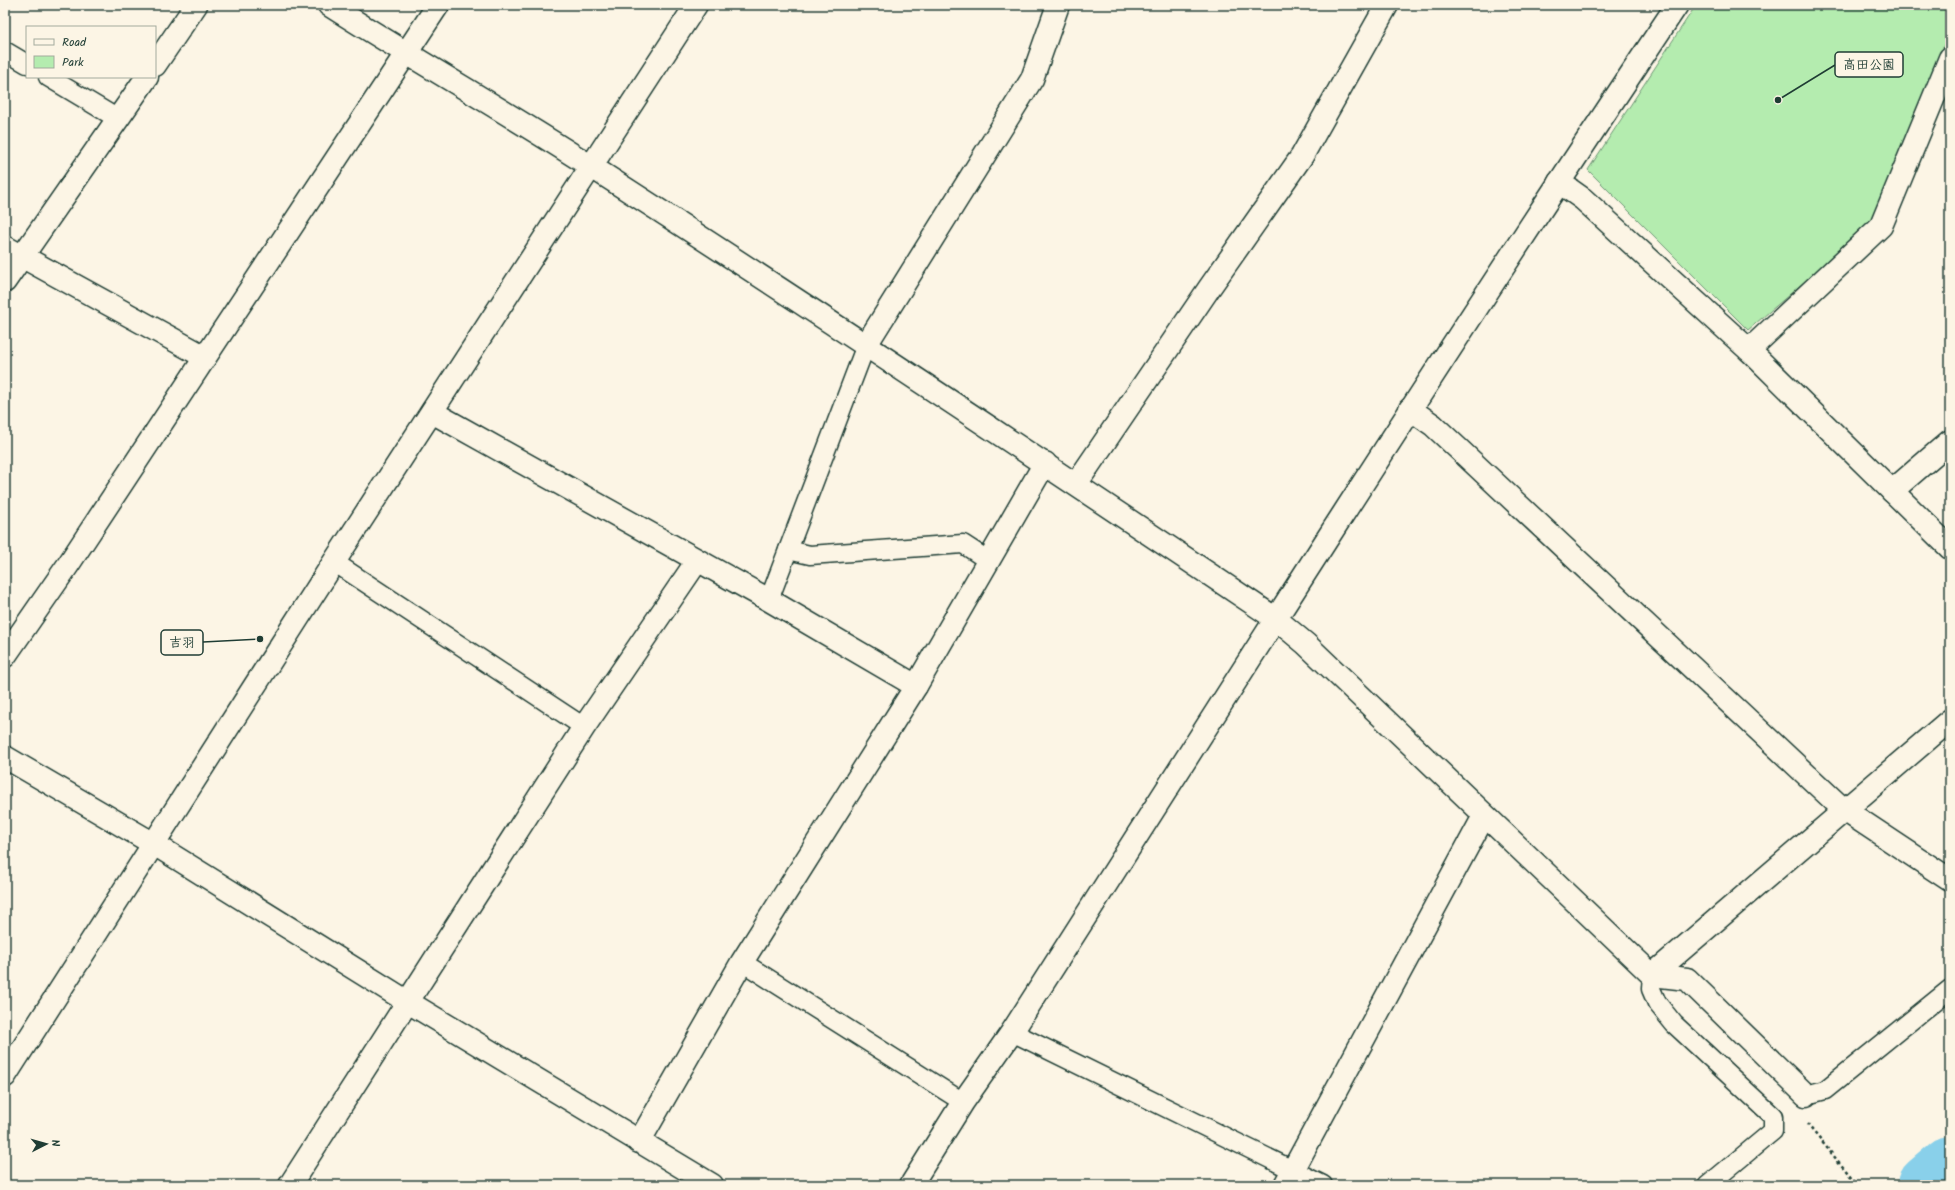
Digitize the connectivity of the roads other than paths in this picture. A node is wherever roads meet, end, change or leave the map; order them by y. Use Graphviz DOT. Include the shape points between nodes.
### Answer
graph roads {
  1 [pos="196,5"];
  2 [pos="329,5"];
  3 [pos="438,5"];
  4 [pos="696,5"];
  5 [pos="1058,5"];
  6 [pos="1387,5"];
  7 [pos="1677,5"];
  8 [pos="5,51"];
  9 [pos="406,54"];
  10 [pos="1950,58"];
  11 [pos="26,63"];
  12 [pos="156,64"];
  13 [pos="50,78"];
  14 [pos="146,78"];
  15 [pos="118,119"];
  16 [pos="592,167"];
  17 [pos="1559,182"];
  18 [pos="14,252"];
  19 [pos="5,282"];
  20 [pos="866,345"];
  21 [pos="1749,350"];
  22 [pos="205,356"];
  23 [pos="1410,409"];
  24 [pos="432,412"];
  25 [pos="1950,441"];
  26 [pos="1045,463"];
  27 [pos="1076,484"];
  28 [pos="1892,491"];
  29 [pos="1950,548"];
  30 [pos="788,550"];
  31 [pos="697,561"];
  32 [pos="989,561"];
  33 [pos="334,562"];
  34 [pos="769,600"];
  35 [pos="1276,619"];
  36 [pos="5,656"];
  37 [pos="916,686"];
  38 [pos="1950,720"];
  39 [pos="584,727"];
  40 [pos="5,757"];
  41 [pos="1844,809"];
  42 [pos="1484,816"];
  43 [pos="154,844"];
  44 [pos="1950,880"];
  45 [pos="742,962"];
  46 [pos="1652,975"];
  47 [pos="1950,989"];
  48 [pos="408,1002"];
  49 [pos="1012,1032"];
  50 [pos="5,1076"];
  51 [pos="1806,1095"];
  52 [pos="963,1102"];
  53 [pos="639,1142"];
  54 [pos="1289,1178"];
  55 [pos="290,1185"];
  56 [pos="712,1185"];
  57 [pos="910,1185"];
  58 [pos="1323,1185"];
  59 [pos="1708,1185"];
  1 -- 12 [label="street"];
  2 -- 9 [label="street"];
  3 -- 9 [label="street"];
  4 -- 16 [label="street"];
  5 -- 20 [label="street" via="1032,80"];
  6 -- 27 [label="street" via="1302,156"];
  7 -- 17 [label="street"];
  8 -- 11 [label="lane"];
  9 -- 16 [label="street"];
  9 -- 22 [label="street"];
  10 -- 21 [label="street" via="1881,226"];
  13 -- 15 [label="lane"];
  14 -- 15 [label="street"];
  15 -- 18 [label="street"];
  16 -- 20 [label="street"];
  16 -- 24 [label="street"];
  17 -- 21 [label="street" via="1583,199"];
  17 -- 23 [label="street"];
  18 -- 19 [label="street"];
  18 -- 22 [label="street"];
  20 -- 26 [label="street"];
  20 -- 30 [label="lane"];
  21 -- 28 [label="street"];
  22 -- 36 [label="street"];
  23 -- 35 [label="street"];
  23 -- 41 [label="street" via="1432,425"];
  24 -- 31 [label="street"];
  24 -- 33 [label="street"];
  25 -- 28 [label="street"];
  26 -- 27 [label="street"];
  26 -- 32 [label="street"];
  27 -- 35 [label="street"];
  28 -- 29 [label="street"];
  30 -- 32 [label="lane" via="810,555 963,544"];
  30 -- 34 [label="lane"];
  31 -- 34 [label="street"];
  31 -- 39 [label="street"];
  32 -- 37 [label="street"];
  33 -- 39 [label="lane"];
  33 -- 43 [label="street"];
  34 -- 37 [label="street"];
  35 -- 42 [label="street" via="1306,644"];
  35 -- 49 [label="street"];
  37 -- 45 [label="street"];
  38 -- 41 [label="street"];
  39 -- 48 [label="street"];
  40 -- 43 [label="street"];
  41 -- 44 [label="street"];
  41 -- 46 [label="street"];
  42 -- 46 [label="street"];
  42 -- 54 [label="street"];
  43 -- 48 [label="street"];
  43 -- 50 [label="street"];
  45 -- 52 [label="lane"];
  45 -- 53 [label="street"];
  46 -- 51 [label="street" via="1687,979"];
  46 -- 59 [label="lane" via="1651,989 1657,1003 1674,1024 1774,1116 1773,1131"];
  47 -- 51 [label="lane" via="1825,1090"];
  48 -- 53 [label="street"];
  48 -- 55 [label="street"];
  49 -- 52 [label="street"];
  49 -- 54 [label="lane"];
  52 -- 57 [label="street"];
  53 -- 56 [label="street"];
  54 -- 58 [label="lane"];
}
